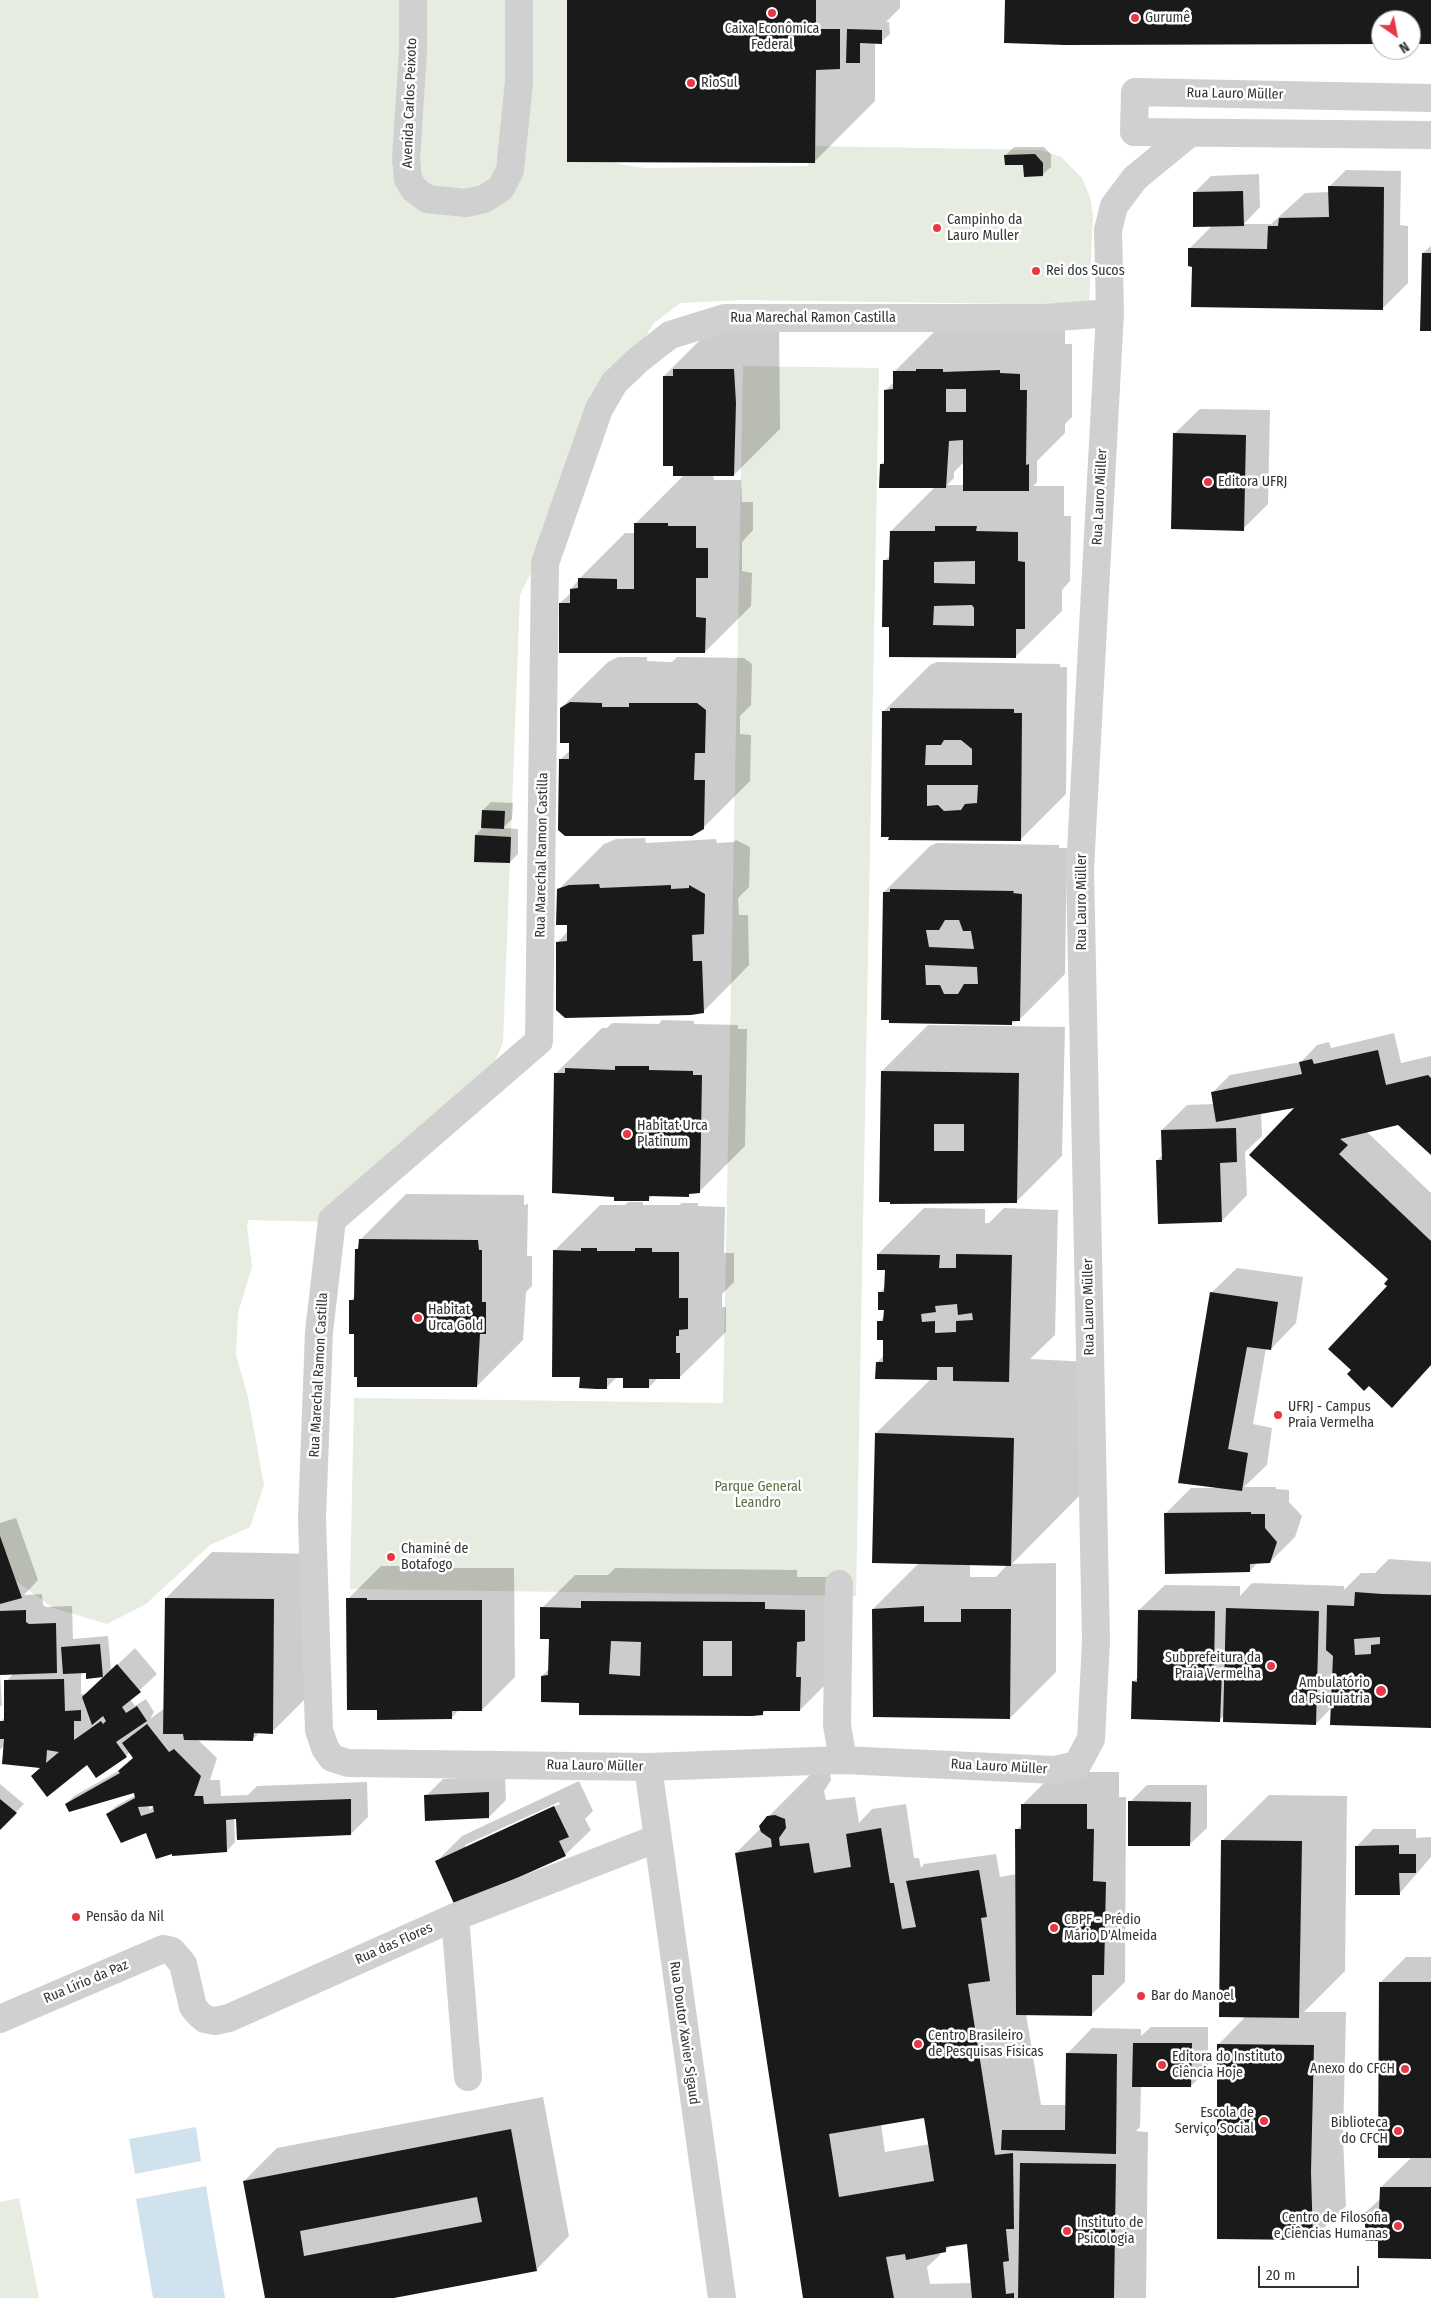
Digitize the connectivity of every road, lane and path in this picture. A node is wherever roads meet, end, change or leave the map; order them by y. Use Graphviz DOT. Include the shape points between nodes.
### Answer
graph roads {
  1 [pos="413,0"];
  2 [pos="518,0"];
  3 [pos="1431,98"];
  4 [pos="1190,133"];
  5 [pos="1431,135"];
  6 [pos="1110,313"];
  7 [pos="839,1584"];
  8 [pos="332,1758"];
  9 [pos="844,1760"];
  10 [pos="648,1767"];
  11 [pos="658,1838"];
  12 [pos="455,1916"];
  13 [pos="172,1951"];
  14 [pos="0,2019"];
  15 [pos="468,2077"];
  16 [pos="722,2298"];
  1 -- 2 [label="street, Avenida Carlos Peixoto" via="414,51 406,160 408,178 414,189 427,199 466,203 484,199 501,188 510,170 519,82"];
  3 -- 4 [label="street, Rua Lauro Müller" via="1135,92 1134,132"];
  4 -- 5 [label="street, Rua Lauro Müller"];
  4 -- 6 [label="street, Rua Lauro Müller" via="1135,178 1114,206 1108,230"];
  6 -- 8 [label="street, Rua Marechal Ramon Castilla" via="1045,318 725,318 670,336 614,383 599,410 545,563 539,1041 332,1220 319,1332 312,1518 319,1730"];
  6 -- 9 [label="street, Rua Lauro Müller" via="1080,869 1096,1640 1090,1739 1077,1765 1055,1770"];
  7 -- 9 [label="street" via="838,1725"];
  8 -- 10 [label="street, Rua Lauro Müller" via="348,1763"];
  9 -- 10 [label="street, Rua Lauro Müller"];
  10 -- 11 [label="street, Rua Doutor Xavier Sigaud"];
  11 -- 12 [label="street, Rua das Flores"];
  11 -- 16 [label="street, Rua Doutor Xavier Sigaud"];
  12 -- 13 [label="street, Rua das Flores" via="229,2018 215,2021 205,2019 193,2007 183,1964"];
  12 -- 15 [label="street"];
  13 -- 14 [label="street, Rua Lírio da Paz" via="154,1952"];
}
